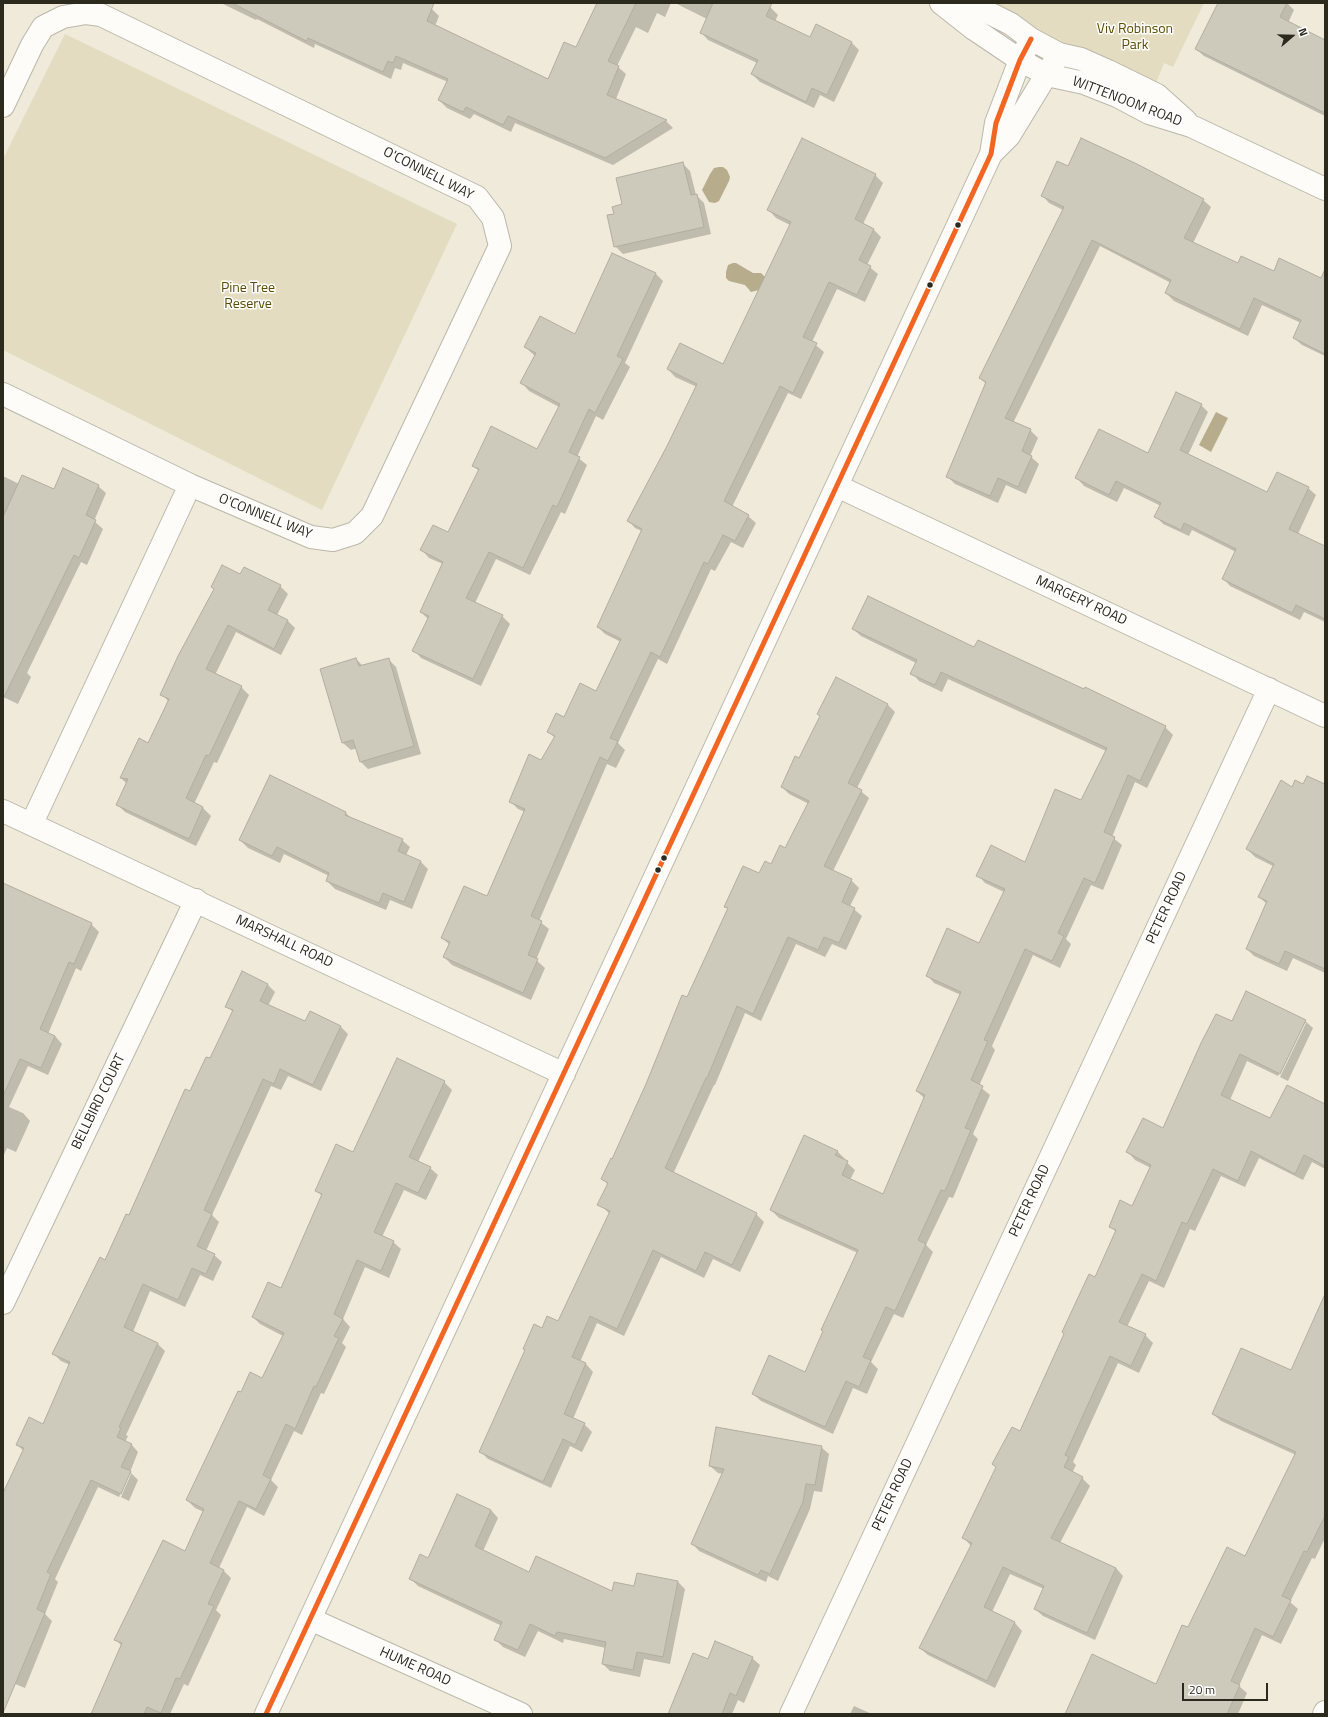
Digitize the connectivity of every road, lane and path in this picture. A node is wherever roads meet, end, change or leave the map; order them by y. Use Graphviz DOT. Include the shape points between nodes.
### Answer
graph roads {
  1 [pos="941,3"];
  2 [pos="946,3"];
  3 [pos="1031,39"];
  4 [pos="1059,54"];
  5 [pos="1020,60"];
  6 [pos="1047,75"];
  7 [pos="3,106"];
  8 [pos="1191,126"];
  9 [pos="991,154"];
  10 [pos="1325,190"];
  11 [pos="3,394"];
  12 [pos="190,485"];
  13 [pos="837,486"];
  14 [pos="1268,689"];
  15 [pos="1325,716"];
  16 [pos="3,811"];
  17 [pos="32,823"];
  18 [pos="196,900"];
  19 [pos="564,1074"];
  20 [pos="3,1303"];
  21 [pos="310,1619"];
  22 [pos="266,1714"];
  23 [pos="521,1714"];
  24 [pos="791,1714"];
  1 -- 5 [label="street, WITTENOOM ROAD"];
  2 -- 3 [label="street, WITTENOOM ROAD" via="983,10 1011,24"];
  3 -- 4 [label="street, WITTENOOM ROAD"];
  3 -- 5 [label="street"];
  4 -- 6 [label="street"];
  4 -- 8 [label="street, WITTENOOM ROAD" via="1081,59 1157,95"];
  5 -- 6 [label="street, WITTENOOM ROAD"];
  5 -- 9 [label="street" via="996,123"];
  6 -- 8 [label="street, WITTENOOM ROAD" via="1084,83 1117,96 1149,113"];
  6 -- 9 [label="street" via="1009,136"];
  7 -- 12 [label="street, O'CONNELL WAY" via="32,45 44,27 63,17 86,13 101,15 477,197 494,218 500,246 372,516 355,533 333,540 311,537"];
  8 -- 10 [label="street, WITTENOOM ROAD"];
  9 -- 13 [label="street"];
  11 -- 12 [label="street, O'CONNELL WAY"];
  12 -- 17 [label="street"];
  13 -- 14 [label="street, MARGERY ROAD"];
  13 -- 19 [label="street"];
  14 -- 15 [label="street, MARGERY ROAD"];
  14 -- 24 [label="street, PETER ROAD"];
  16 -- 17 [label="street, MARSHALL ROAD"];
  17 -- 18 [label="street, MARSHALL ROAD"];
  18 -- 19 [label="street, MARSHALL ROAD"];
  18 -- 20 [label="street, BELLBIRD COURT"];
  19 -- 21 [label="street"];
  21 -- 22 [label="street"];
  21 -- 23 [label="street, HUME ROAD"];
}
